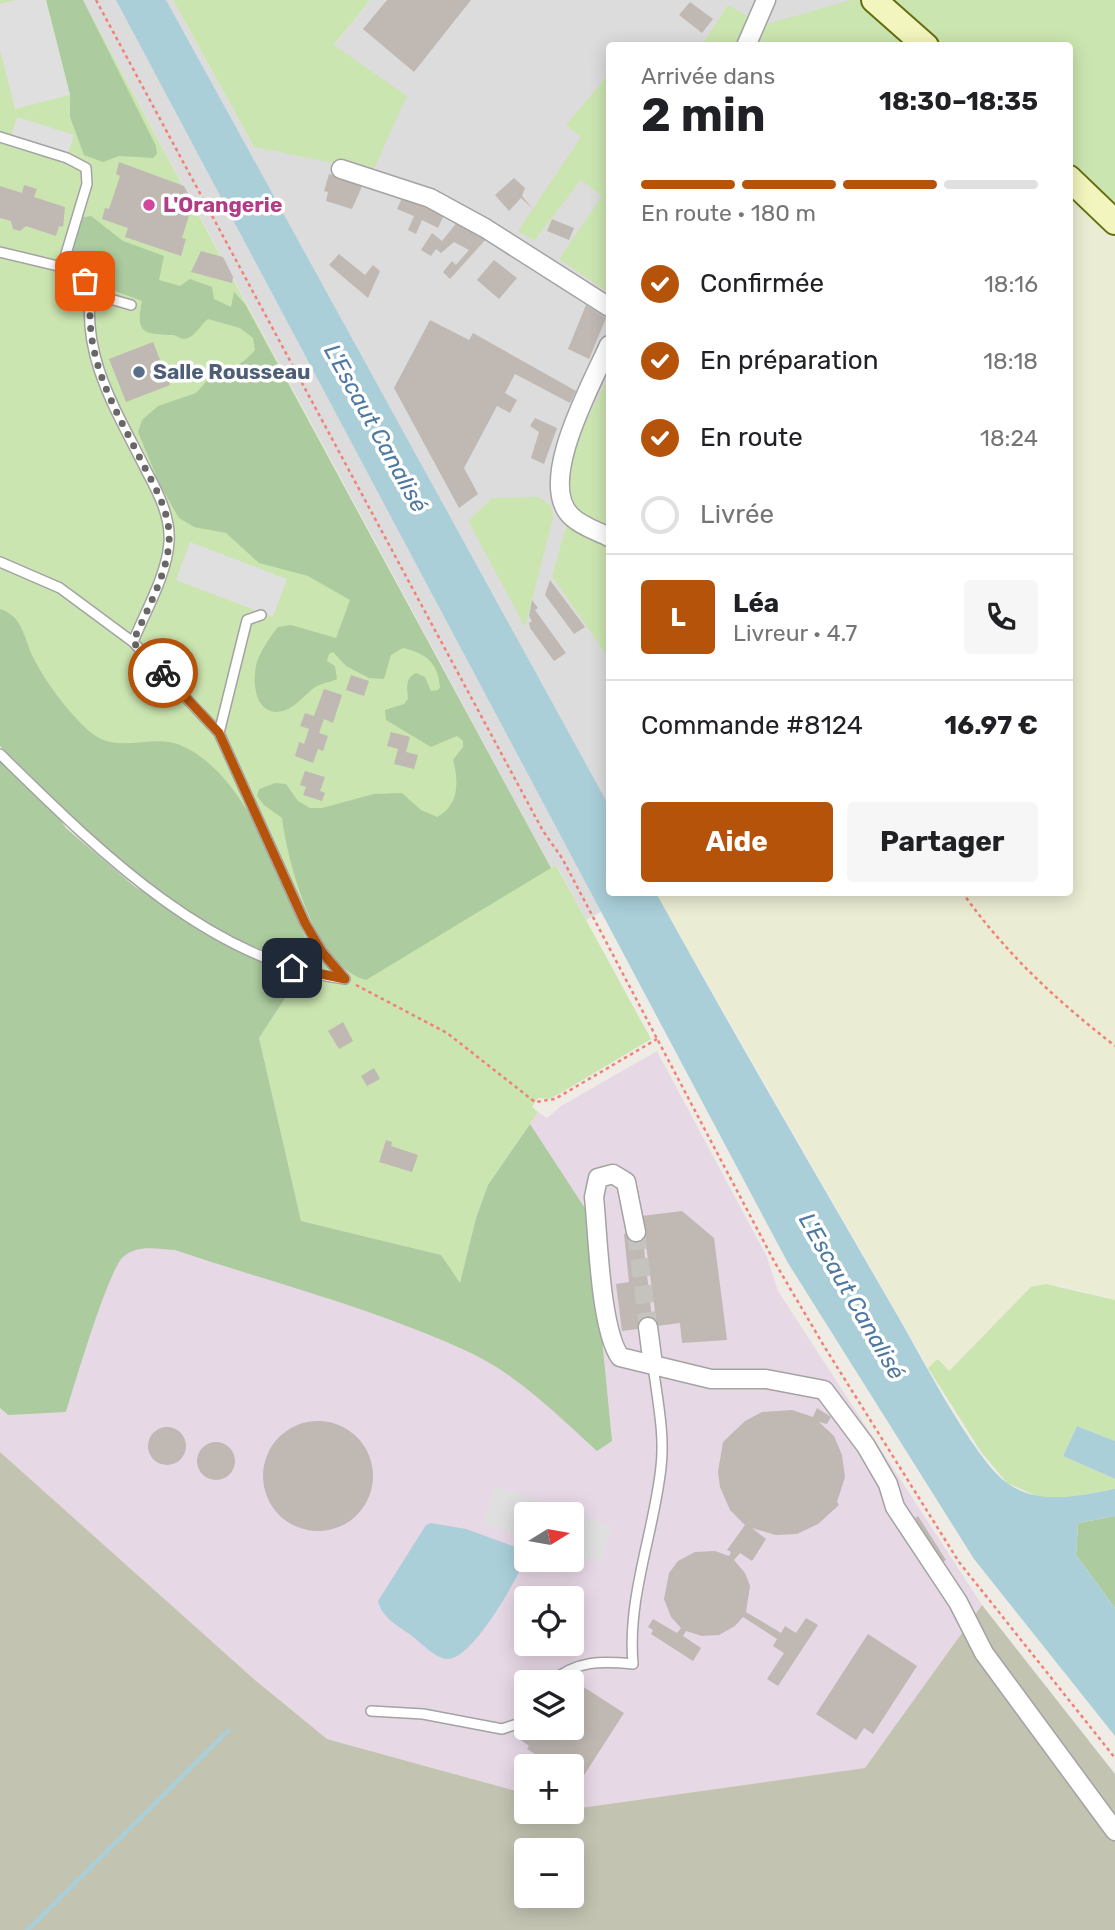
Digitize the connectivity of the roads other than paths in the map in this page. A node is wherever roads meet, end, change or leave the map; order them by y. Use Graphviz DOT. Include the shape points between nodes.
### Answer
graph roads {
  1 [pos="766,0"];
  2 [pos="874,0"];
  3 [pos="748,42"];
  4 [pos="921,42"];
  5 [pos="0,137"];
  6 [pos="341,169"];
  7 [pos="1073,182"];
  8 [pos="1115,222"];
  9 [pos="0,252"];
  10 [pos="62,267"];
  11 [pos="92,288"];
  12 [pos="131,305"];
  13 [pos="606,305"];
  14 [pos="606,352"];
  15 [pos="606,535"];
  16 [pos="0,562"];
  17 [pos="261,615"];
  18 [pos="133,642"];
  19 [pos="219,733"];
  20 [pos="0,754"];
  21 [pos="636,1232"];
  22 [pos="648,1327"];
  23 [pos="653,1365"];
  24 [pos="569,1670"];
  25 [pos="371,1712"];
  26 [pos="514,1725"];
  27 [pos="1115,1831"];
  1 -- 3 [label="street"];
  2 -- 4 [label="street"];
  5 -- 10 [label="lane" via="86,167 88,184"];
  6 -- 13 [label="street" via="430,198"];
  7 -- 8 [label="street"];
  9 -- 10 [label="lane"];
  10 -- 11 [label="lane"];
  11 -- 12 [label="lane" via="100,296"];
  11 -- 18 [label="lane" via="88,314 95,362 159,495 170,532 168,554"];
  14 -- 15 [label="street" via="563,454 560,479 569,515"];
  16 -- 18 [label="lane" via="60,589"];
  17 -- 19 [label="lane" via="247,620"];
  18 -- 19 [label="lane"];
  19 -- 20 [label="lane" via="305,923 345,979 304,972 258,954 173,906 80,832"];
  21 -- 23 [label="street" via="626,1182 613,1174 598,1178 594,1197 613,1346 621,1357"];
  22 -- 23 [label="street"];
  23 -- 24 [label="lane" via="662,1466 635,1600 633,1664 600,1661"];
  23 -- 27 [label="street" via="711,1380 766,1379 824,1390 866,1446 888,1484 895,1507 958,1602 984,1653"];
  25 -- 26 [label="lane" via="423,1714 502,1729"];
}
